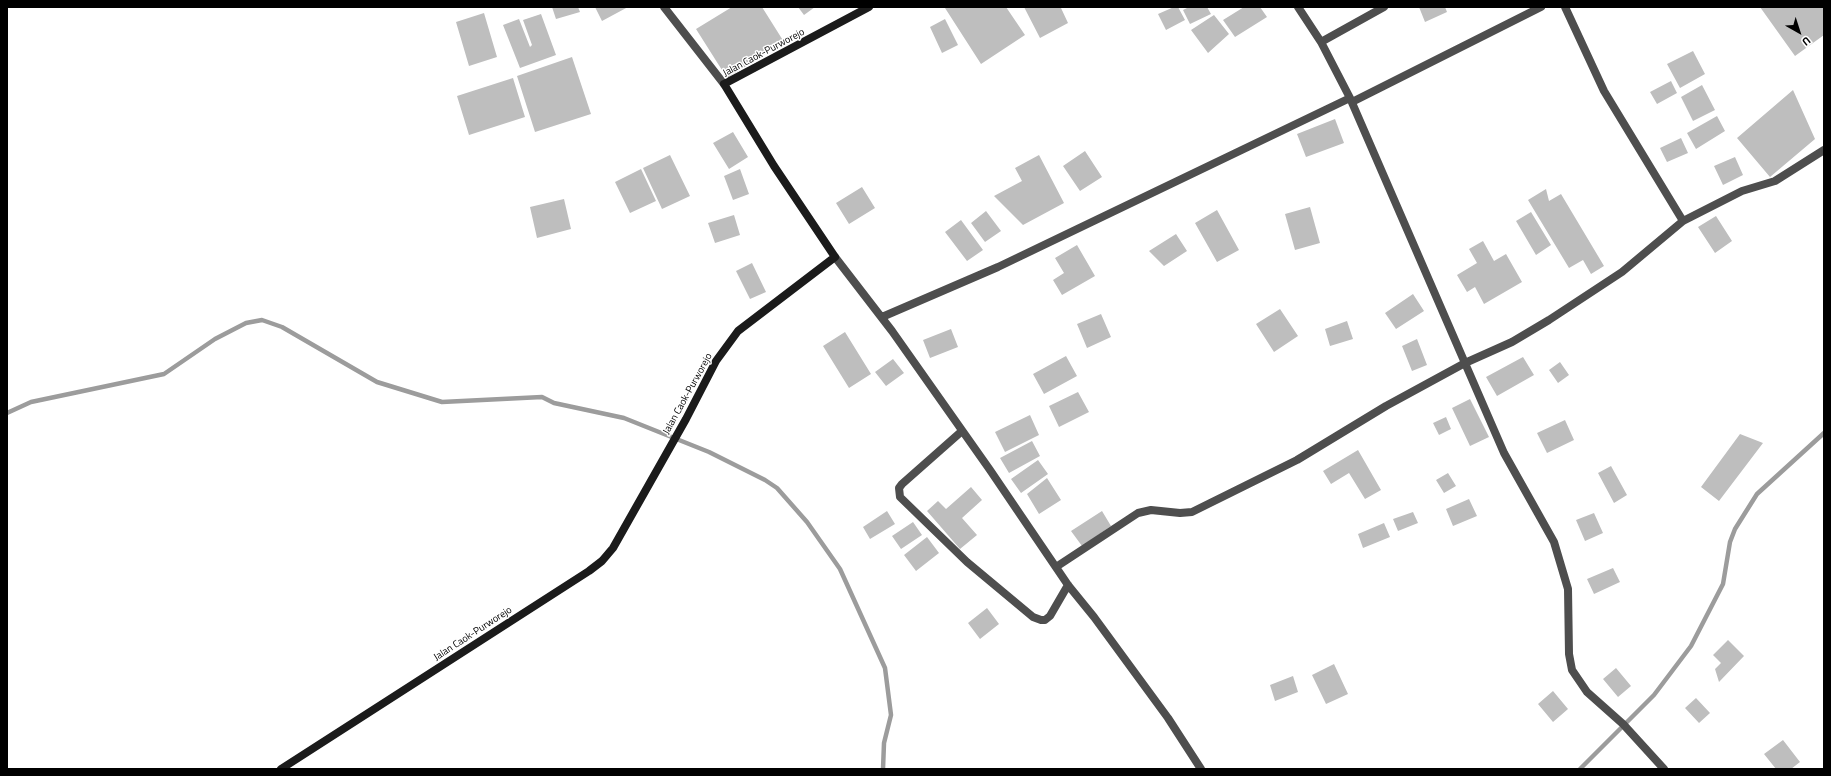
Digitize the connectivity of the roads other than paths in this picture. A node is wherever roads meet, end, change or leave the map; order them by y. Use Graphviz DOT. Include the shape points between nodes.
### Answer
graph roads {
  1 [pos="664,7"];
  2 [pos="869,7"];
  3 [pos="1298,7"];
  4 [pos="1384,7"];
  5 [pos="1541,7"];
  6 [pos="1565,7"];
  7 [pos="1321,42"];
  8 [pos="724,84"];
  9 [pos="1351,100"];
  10 [pos="1824,150"];
  11 [pos="1683,221"];
  12 [pos="835,257"];
  13 [pos="882,317"];
  14 [pos="1465,363"];
  15 [pos="962,431"];
  16 [pos="1056,567"];
  17 [pos="1068,585"];
  18 [pos="281,769"];
  19 [pos="1201,769"];
  20 [pos="1664,769"];
  1 -- 8 [label="street"];
  2 -- 8 [label="street, Jalan Caok-Purworejo"];
  3 -- 7 [label="street"];
  4 -- 7 [label="street"];
  5 -- 9 [label="street"];
  6 -- 11 [label="street" via="1604,91"];
  7 -- 9 [label="street"];
  8 -- 12 [label="street, Jalan Caok-Purworejo" via="774,166"];
  9 -- 13 [label="street" via="998,267"];
  9 -- 14 [label="street"];
  10 -- 11 [label="street" via="1775,181 1742,192"];
  11 -- 14 [label="street" via="1622,272 1584,298 1512,342"];
  12 -- 13 [label="street"];
  12 -- 18 [label="street, Jalan Caok-Purworejo" via="738,331 716,361 613,548 602,560 589,571"];
  13 -- 15 [label="street"];
  14 -- 16 [label="street" via="1386,406 1297,460 1205,506 1192,512 1151,510 1138,513"];
  14 -- 20 [label="street" via="1504,453 1554,542 1568,589 1569,654 1572,670 1587,692 1623,724"];
  15 -- 16 [label="street"];
  15 -- 17 [label="street" via="902,484 899,488 900,497 967,562 1033,617 1045,620 1050,616"];
  16 -- 17 [label="street"];
  17 -- 19 [label="street" via="1168,718"];
}
